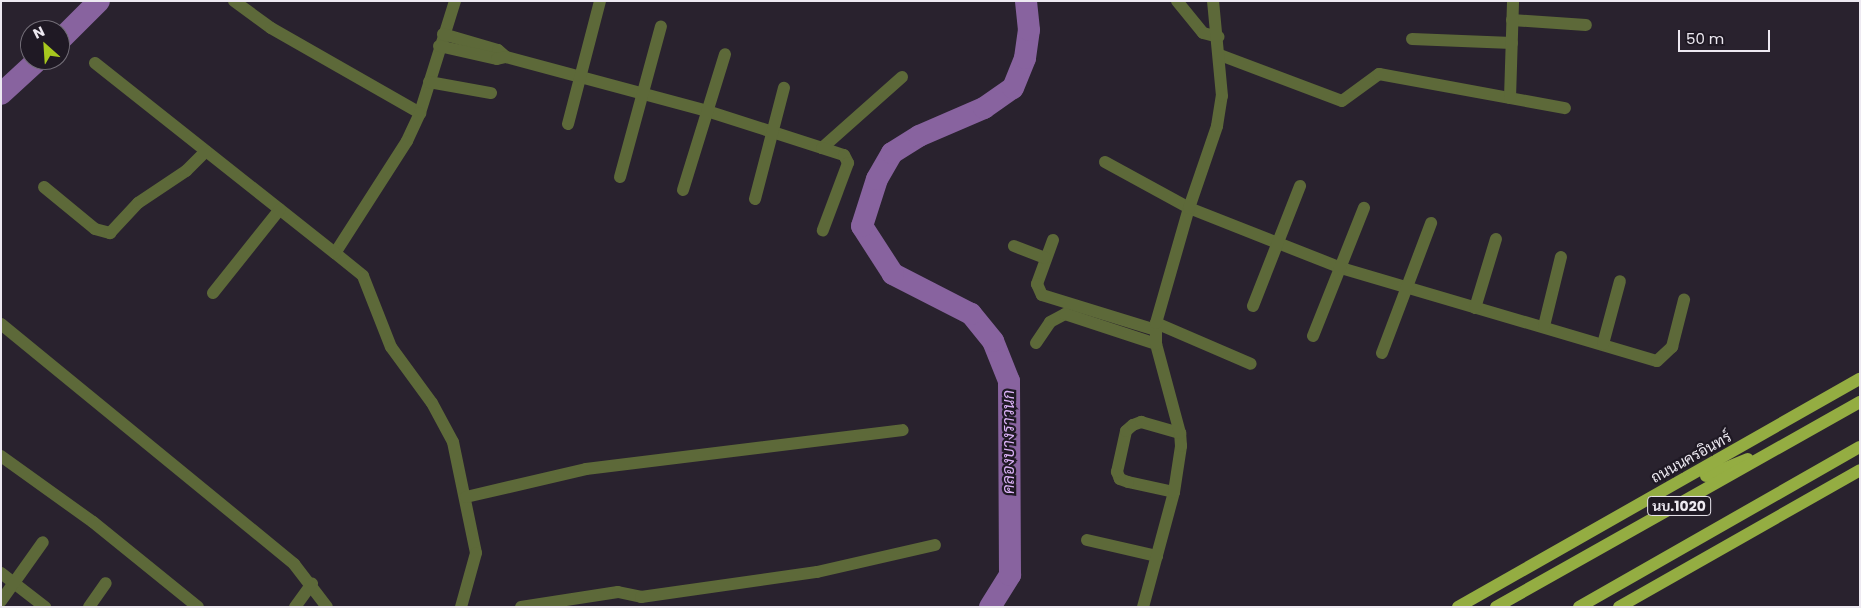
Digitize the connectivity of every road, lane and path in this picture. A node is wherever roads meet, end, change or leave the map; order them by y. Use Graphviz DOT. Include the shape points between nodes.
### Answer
graph roads {
  1 [pos="234,1"];
  2 [pos="455,1"];
  3 [pos="600,1"];
  4 [pos="1177,1"];
  5 [pos="1213,1"];
  6 [pos="1513,1"];
  7 [pos="1512,20"];
  8 [pos="1586,24"];
  9 [pos="661,26"];
  10 [pos="1219,37"];
  11 [pos="1412,39"];
  12 [pos="441,40"];
  13 [pos="1512,43"];
  14 [pos="725,54"];
  15 [pos="1220,54"];
  16 [pos="95,63"];
  17 [pos="581,75"];
  18 [pos="902,77"];
  19 [pos="429,82"];
  20 [pos="784,88"];
  21 [pos="491,93"];
  22 [pos="643,94"];
  23 [pos="1510,98"];
  24 [pos="1565,108"];
  25 [pos="707,111"];
  26 [pos="420,113"];
  27 [pos="568,124"];
  28 [pos="772,131"];
  29 [pos="822,148"];
  30 [pos="206,151"];
  31 [pos="1105,162"];
  32 [pos="620,177"];
  33 [pos="44,186"];
  34 [pos="1300,186"];
  35 [pos="683,190"];
  36 [pos="755,199"];
  37 [pos="1189,208"];
  38 [pos="1364,208"];
  39 [pos="280,209"];
  40 [pos="1431,223"];
  41 [pos="823,230"];
  42 [pos="1496,239"];
  43 [pos="1053,240"];
  44 [pos="1278,243"];
  45 [pos="1014,246"];
  46 [pos="335,253"];
  47 [pos="1561,257"];
  48 [pos="1045,258"];
  49 [pos="1341,268"];
  50 [pos="1620,282"];
  51 [pos="1406,285"];
  52 [pos="213,293"];
  53 [pos="1684,300"];
  54 [pos="1253,306"];
  55 [pos="1475,308"];
  56 [pos="1,324"];
  57 [pos="1544,326"];
  58 [pos="1156,327"];
  59 [pos="1313,336"];
  60 [pos="1036,343"];
  61 [pos="1156,344"];
  62 [pos="1603,344"];
  63 [pos="1382,353"];
  64 [pos="1252,364"];
  65 [pos="1860,379"];
  66 [pos="1860,402"];
  67 [pos="903,430"];
  68 [pos="1180,432"];
  69 [pos="1794,440"];
  70 [pos="1860,447"];
  71 [pos="1,456"];
  72 [pos="1860,470"];
  73 [pos="1174,492"];
  74 [pos="466,497"];
  75 [pos="1646,501"];
  76 [pos="1087,540"];
  77 [pos="43,542"];
  78 [pos="934,545"];
  79 [pos="1157,556"];
  80 [pos="1,573"];
  81 [pos="14,583"];
  82 [pos="106,583"];
  83 [pos="312,584"];
  84 [pos="1,601"];
  85 [pos="44,607"];
  86 [pos="89,607"];
  87 [pos="198,607"];
  88 [pos="294,607"];
  89 [pos="327,607"];
  90 [pos="461,607"];
  91 [pos="521,607"];
  92 [pos="1143,607"];
  93 [pos="1458,607"];
  94 [pos="1496,607"];
  95 [pos="1579,607"];
  96 [pos="1619,607"];
  1 -- 26 [label="street" via="271,28"];
  2 -- 12 [label="street"];
  3 -- 17 [label="street"];
  4 -- 10 [label="street" via="1203,33"];
  5 -- 10 [label="street"];
  6 -- 7 [label="street"];
  7 -- 8 [label="street"];
  7 -- 13 [label="street"];
  9 -- 22 [label="street"];
  10 -- 15 [label="street"];
  11 -- 13 [label="street"];
  12 -- 17 [label="street" via="498,50 506,57"];
  12 -- 19 [label="street"];
  13 -- 23 [label="street"];
  14 -- 25 [label="street"];
  15 -- 23 [label="street" via="1342,101 1379,74"];
  15 -- 37 [label="street" via="1222,96 1217,126"];
  16 -- 30 [label="street"];
  17 -- 22 [label="street"];
  17 -- 27 [label="street"];
  18 -- 29 [label="street"];
  19 -- 21 [label="street"];
  19 -- 26 [label="street"];
  20 -- 28 [label="street"];
  22 -- 25 [label="street"];
  22 -- 32 [label="street"];
  23 -- 24 [label="street"];
  25 -- 28 [label="street"];
  25 -- 35 [label="street"];
  26 -- 46 [label="street" via="389,172"];
  28 -- 29 [label="street"];
  28 -- 36 [label="street"];
  29 -- 41 [label="street" via="844,155 848,163"];
  30 -- 33 [label="street" via="186,171 138,203 110,233 95,229"];
  30 -- 39 [label="street"];
  31 -- 37 [label="street"];
  34 -- 44 [label="street"];
  37 -- 44 [label="street"];
  37 -- 58 [label="street"];
  38 -- 49 [label="street"];
  39 -- 46 [label="street"];
  39 -- 52 [label="street"];
  40 -- 51 [label="street"];
  42 -- 55 [label="street"];
  43 -- 48 [label="street"];
  44 -- 49 [label="street"];
  44 -- 54 [label="street"];
  45 -- 48 [label="street"];
  46 -- 74 [label="street" via="363,276 391,347 442,418 454,442"];
  47 -- 57 [label="street"];
  48 -- 58 [label="street" via="1037,284 1042,295"];
  49 -- 51 [label="street"];
  49 -- 59 [label="street"];
  50 -- 62 [label="street"];
  51 -- 55 [label="street"];
  51 -- 63 [label="street"];
  53 -- 62 [label="street" via="1672,347 1663,358 1657,361"];
  55 -- 57 [label="street"];
  56 -- 83 [label="street" via="294,564"];
  57 -- 62 [label="street"];
  58 -- 61 [label="street"];
  58 -- 64 [label="street"];
  60 -- 61 [label="street" via="1050,322 1065,314"];
  61 -- 68 [label="street"];
  65 -- 75 [label="main road, ถนนนครอินทร์ / นบ.1020"];
  66 -- 69 [label="main road, นบ.1020"];
  67 -- 74 [label="street" via="586,469"];
  68 -- 73 [label="street"];
  68 -- 73 [label="street" via="1141,422 1133,425 1126,431 1117,472 1120,479 1128,482"];
  69 -- 75 [label="main road"];
  69 -- 94 [label="main road, นบ.1020"];
  70 -- 95 [label="main road, นบ.1020"];
  71 -- 87 [label="street" via="92,522"];
  72 -- 96 [label="main road"];
  73 -- 79 [label="street"];
  74 -- 90 [label="street" via="476,553"];
  75 -- 93 [label="main road, ถนนนครอินทร์ / นบ.1020"];
  76 -- 79 [label="street"];
  77 -- 81 [label="street"];
  78 -- 91 [label="street" via="817,572 642,597 618,592"];
  79 -- 92 [label="street"];
  80 -- 81 [label="street"];
  81 -- 84 [label="street"];
  81 -- 85 [label="street"];
  82 -- 86 [label="street"];
  83 -- 88 [label="street"];
  83 -- 89 [label="street"];
}
